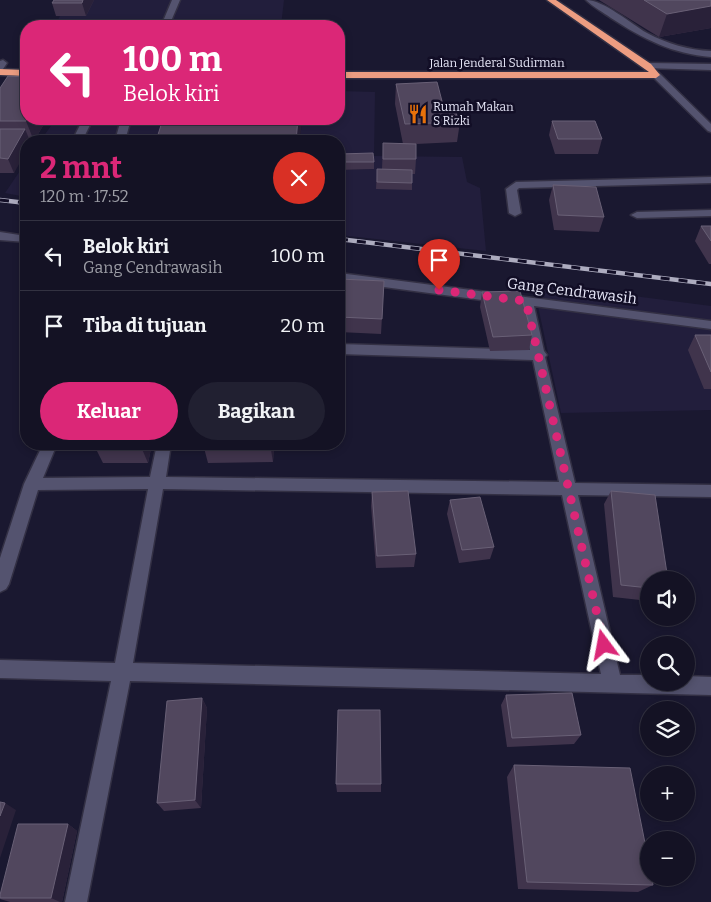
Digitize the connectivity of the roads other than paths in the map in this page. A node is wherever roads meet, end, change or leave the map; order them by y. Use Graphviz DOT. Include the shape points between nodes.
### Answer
graph roads {
  1 [pos="176,0"];
  2 [pos="551,0"];
  3 [pos="590,0"];
  4 [pos="168,20"];
  5 [pos="711,54"];
  6 [pos="18,63"];
  7 [pos="1,64"];
  8 [pos="593,65"];
  9 [pos="648,66"];
  10 [pos="711,67"];
  11 [pos="0,72"];
  12 [pos="20,73"];
  13 [pos="345,75"];
  14 [pos="656,75"];
  15 [pos="711,77"];
  16 [pos="711,129"];
  17 [pos="711,180"];
  18 [pos="515,213"];
  19 [pos="711,213"];
  20 [pos="638,215"];
  21 [pos="0,236"];
  22 [pos="20,238"];
  23 [pos="345,278"];
  24 [pos="526,301"];
  25 [pos="711,325"];
  26 [pos="345,349"];
  27 [pos="540,355"];
  28 [pos="47,450"];
  29 [pos="163,450"];
  30 [pos="156,483"];
  31 [pos="32,484"];
  32 [pos="569,490"];
  33 [pos="711,491"];
  34 [pos="0,584"];
  35 [pos="0,670"];
  36 [pos="122,673"];
  37 [pos="613,684"];
  38 [pos="711,686"];
  39 [pos="76,902"];
  1 -- 4 [label="street"];
  2 -- 9 [label="highway"];
  3 -- 5 [label="street" via="661,44 678,50"];
  6 -- 7 [label="highway"];
  8 -- 9 [label="highway"];
  9 -- 10 [label="street"];
  9 -- 14 [label="highway"];
  11 -- 12 [label="highway"];
  13 -- 14 [label="highway, Jalan Jenderal Sudirman"];
  14 -- 15 [label="street"];
  14 -- 16 [label="street"];
  17 -- 18 [label="street" via="516,185 511,189"];
  19 -- 20 [label="street"];
  21 -- 22 [label="street"];
  23 -- 24 [label="street, Gang Cendrawasih"];
  24 -- 25 [label="street, Gang Cendrawasih"];
  24 -- 27 [label="street"];
  26 -- 27 [label="street"];
  27 -- 32 [label="street"];
  28 -- 31 [label="street"];
  29 -- 30 [label="street"];
  30 -- 31 [label="street"];
  30 -- 32 [label="street"];
  30 -- 36 [label="street"];
  31 -- 34 [label="street"];
  32 -- 33 [label="street"];
  32 -- 37 [label="street"];
  35 -- 36 [label="street"];
  36 -- 37 [label="street"];
  36 -- 39 [label="street"];
  37 -- 38 [label="street"];
}
